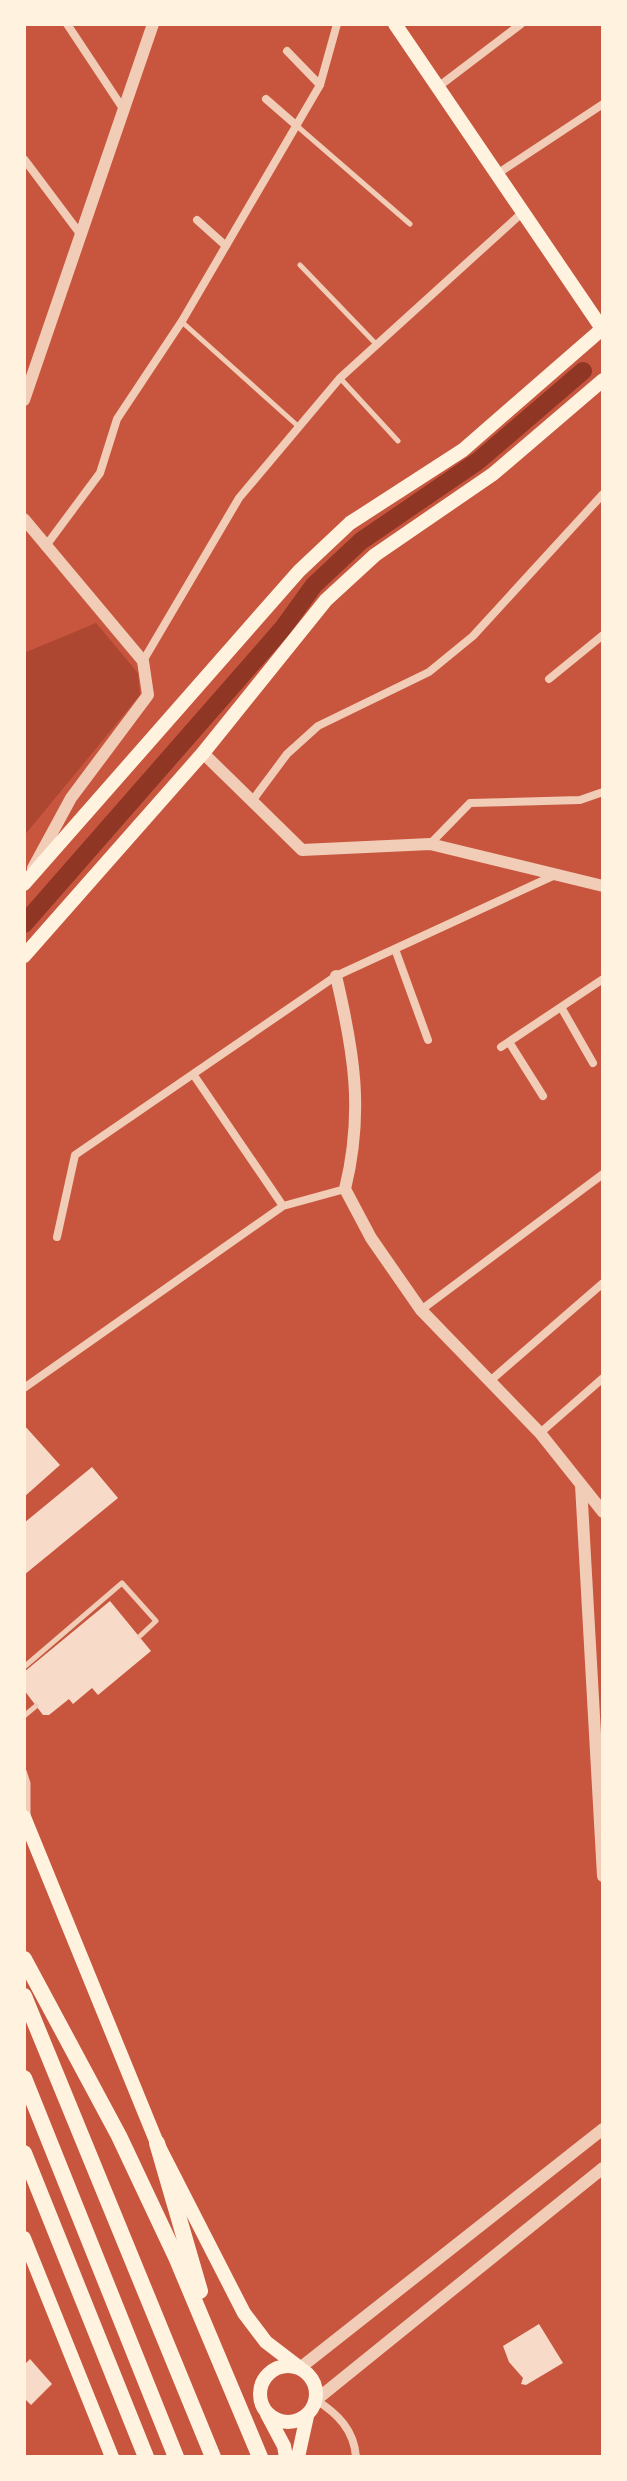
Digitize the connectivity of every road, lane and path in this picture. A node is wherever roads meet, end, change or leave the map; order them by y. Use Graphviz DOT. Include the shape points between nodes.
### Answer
graph roads {
  1 [pos="67,24"];
  2 [pos="153,24"];
  3 [pos="337,24"];
  4 [pos="395,24"];
  5 [pos="521,24"];
  6 [pos="287,51"];
  7 [pos="320,85"];
  8 [pos="438,87"];
  9 [pos="266,99"];
  10 [pos="603,104"];
  11 [pos="124,110"];
  12 [pos="297,126"];
  13 [pos="24,159"];
  14 [pos="497,174"];
  15 [pos="523,212"];
  16 [pos="197,220"];
  17 [pos="410,224"];
  18 [pos="81,235"];
  19 [pos="226,246"];
  20 [pos="300,265"];
  21 [pos="182,321"];
  22 [pos="603,329"];
  23 [pos="376,344"];
  24 [pos="340,378"];
  25 [pos="603,380"];
  26 [pos="25,391"];
  27 [pos="299,427"];
  28 [pos="398,441"];
  29 [pos="603,494"];
  30 [pos="24,519"];
  31 [pos="45,547"];
  32 [pos="603,635"];
  33 [pos="143,661"];
  34 [pos="549,679"];
  35 [pos="203,753"];
  36 [pos="603,792"];
  37 [pos="252,801"];
  38 [pos="430,844"];
  39 [pos="556,874"];
  40 [pos="24,884"];
  41 [pos="603,886"];
  42 [pos="395,949"];
  43 [pos="24,956"];
  44 [pos="336,976"];
  45 [pos="603,979"];
  46 [pos="561,1007"];
  47 [pos="428,1040"];
  48 [pos="593,1063"];
  49 [pos="193,1074"];
  50 [pos="543,1096"];
  51 [pos="603,1174"];
  52 [pos="345,1189"];
  53 [pos="283,1206"];
  54 [pos="57,1237"];
  55 [pos="603,1283"];
  56 [pos="421,1310"];
  57 [pos="603,1378"];
  58 [pos="490,1381"];
  59 [pos="24,1388"];
  60 [pos="540,1433"];
  61 [pos="581,1485"];
  62 [pos="603,1512"];
  63 [pos="140,1636"];
  64 [pos="24,1667"];
  65 [pos="36,1706"];
  66 [pos="24,1716"];
  67 [pos="24,1771"];
  68 [pos="601,1814"];
  69 [pos="26,1821"];
  70 [pos="603,1876"];
  71 [pos="24,1959"];
  72 [pos="24,1996"];
  73 [pos="24,2078"];
  74 [pos="603,2129"];
  75 [pos="157,2143"];
  76 [pos="24,2153"];
  77 [pos="603,2168"];
  78 [pos="24,2238"];
  79 [pos="222,2365"];
  80 [pos="300,2368"];
  81 [pos="316,2400"];
  82 [pos="265,2412"];
  83 [pos="307,2416"];
  84 [pos="112,2457"];
  85 [pos="146,2457"];
  86 [pos="176,2457"];
  87 [pos="213,2457"];
  88 [pos="260,2457"];
  89 [pos="286,2457"];
  90 [pos="298,2457"];
  91 [pos="356,2457"];
  1 -- 11 [label="street"];
  2 -- 11 [label="street"];
  3 -- 7 [label="street"];
  4 -- 8 [label="main road"];
  5 -- 8 [label="street"];
  6 -- 7 [label="street"];
  7 -- 12 [label="street"];
  8 -- 14 [label="main road"];
  9 -- 12 [label="street"];
  10 -- 14 [label="street"];
  11 -- 18 [label="street"];
  12 -- 17 [label="lane"];
  12 -- 19 [label="street"];
  13 -- 18 [label="street"];
  14 -- 15 [label="main road"];
  15 -- 22 [label="main road"];
  15 -- 23 [label="street"];
  16 -- 19 [label="street"];
  18 -- 26 [label="street"];
  19 -- 21 [label="street"];
  20 -- 23 [label="lane"];
  21 -- 27 [label="lane"];
  21 -- 31 [label="street" via="117,419 100,473"];
  22 -- 40 [label="main road" via="463,450 350,523 299,571"];
  23 -- 24 [label="street"];
  24 -- 27 [label="street"];
  24 -- 28 [label="lane"];
  25 -- 35 [label="main road" via="493,474 375,555 326,600"];
  27 -- 33 [label="street" via="239,498"];
  29 -- 37 [label="street" via="473,636 429,672 318,726 287,754"];
  30 -- 31 [label="street"];
  31 -- 33 [label="street"];
  32 -- 34 [label="street"];
  33 -- 40 [label="street" via="148,695 71,798"];
  35 -- 37 [label="street"];
  35 -- 43 [label="main road"];
  36 -- 38 [label="street" via="580,800 470,803"];
  37 -- 38 [label="street" via="302,850"];
  38 -- 39 [label="street"];
  39 -- 41 [label="street"];
  39 -- 42 [label="street"];
  42 -- 44 [label="street"];
  42 -- 47 [label="street"];
  44 -- 49 [label="street"];
  44 -- 52 [label="street" via="354,1052 356,1144"];
  45 -- 46 [label="street"];
  46 -- 48 [label="street"];
  46 -- 50 [label="street" via="505,1044"];
  49 -- 53 [label="street"];
  49 -- 54 [label="street" via="75,1155"];
  51 -- 56 [label="street"];
  52 -- 53 [label="street"];
  52 -- 56 [label="street" via="371,1238"];
  53 -- 59 [label="street"];
  55 -- 58 [label="street"];
  56 -- 58 [label="street"];
  57 -- 60 [label="street"];
  58 -- 60 [label="street"];
  60 -- 61 [label="street"];
  61 -- 62 [label="street"];
  61 -- 68 [label="street"];
  63 -- 64 [label="lane" via="156,1621 122,1583"];
  65 -- 66 [label="lane"];
  67 -- 69 [label="lane" via="30,1804"];
  68 -- 70 [label="street"];
  69 -- 75 [label="main road"];
  71 -- 79 [label="highway" via="119,2136"];
  72 -- 87 [label="highway"];
  73 -- 86 [label="highway"];
  74 -- 80 [label="street"];
  75 -- 79 [label="highway"];
  75 -- 80 [label="main road" via="244,2313 266,2342"];
  76 -- 85 [label="highway"];
  77 -- 81 [label="street"];
  78 -- 84 [label="main road"];
  79 -- 88 [label="highway"];
  80 -- 81 [label="main road" via="313,2381"];
  80 -- 82 [label="main road" via="281,2367 265,2376 259,2394"];
  81 -- 83 [label="main road"];
  81 -- 91 [label="street" via="339,2415"];
  82 -- 83 [label="main road" via="290,2423"];
  82 -- 89 [label="main road"];
  83 -- 90 [label="main road"];
}
